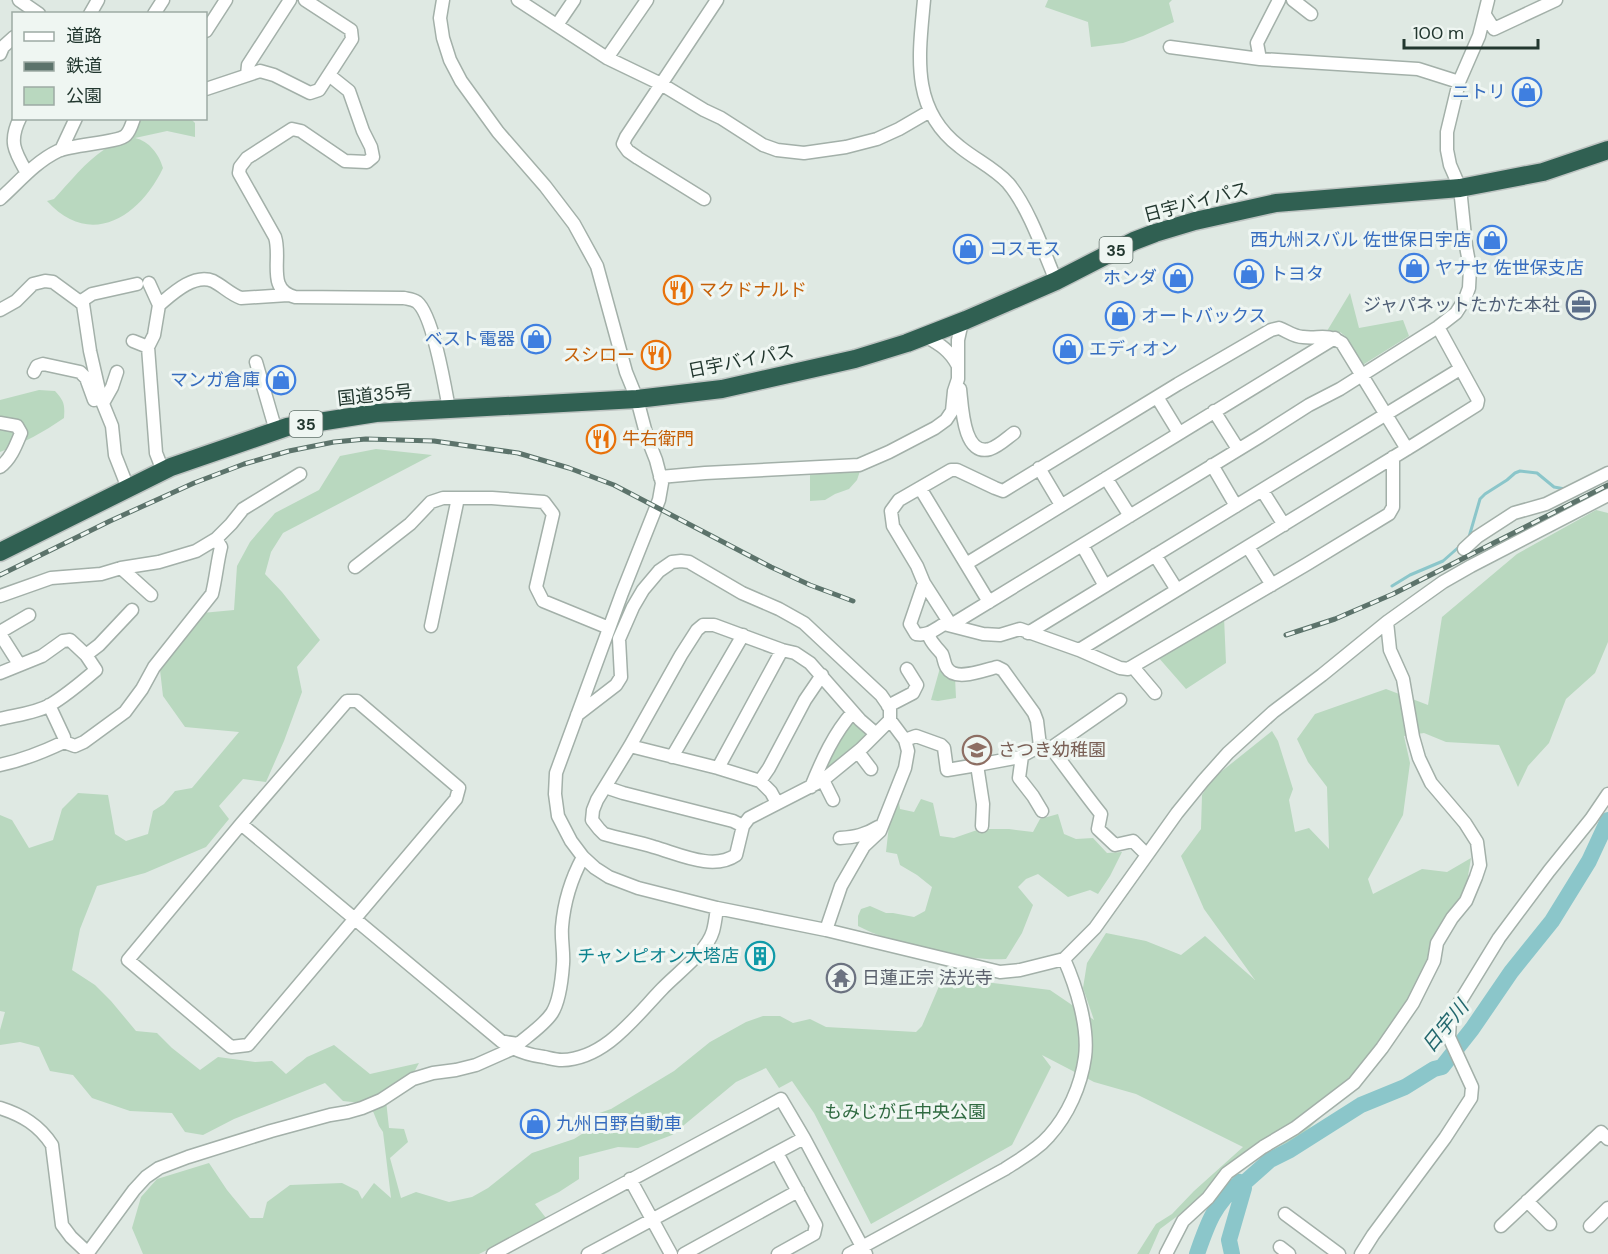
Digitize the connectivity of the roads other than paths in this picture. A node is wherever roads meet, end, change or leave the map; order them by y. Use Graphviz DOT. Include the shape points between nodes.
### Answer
graph roads {
  1 [pos="19,0"];
  2 [pos="226,0"];
  3 [pos="290,0"];
  4 [pos="305,0"];
  5 [pos="443,0"];
  6 [pos="518,0"];
  7 [pos="574,0"];
  8 [pos="647,0"];
  9 [pos="717,0"];
  10 [pos="924,0"];
  11 [pos="1279,0"];
  12 [pos="1293,0"];
  13 [pos="1488,0"];
  14 [pos="1556,0"];
  15 [pos="36,8"];
  16 [pos="1311,14"];
  17 [pos="1485,15"];
  18 [pos="557,25"];
  19 [pos="207,30"];
  20 [pos="1170,47"];
  21 [pos="607,58"];
  22 [pos="1260,59"];
  23 [pos="247,75"];
  24 [pos="329,75"];
  25 [pos="1459,82"];
  26 [pos="661,84"];
  27 [pos="207,89"];
  28 [pos="930,111"];
  29 [pos="19,120"];
  30 [pos="75,120"];
  31 [pos="133,120"];
  32 [pos="61,150"];
  33 [pos="1608,150"];
  34 [pos="27,173"];
  35 [pos="1460,188"];
  36 [pos="0,199"];
  37 [pos="704,199"];
  38 [pos="1056,281"];
  39 [pos="288,295"];
  40 [pos="80,302"];
  41 [pos="159,305"];
  42 [pos="0,310"];
  43 [pos="962,322"];
  44 [pos="1437,327"];
  45 [pos="925,336"];
  46 [pos="1335,338"];
  47 [pos="133,341"];
  48 [pos="148,347"];
  49 [pos="256,362"];
  50 [pos="958,366"];
  51 [pos="1460,369"];
  52 [pos="34,372"];
  53 [pos="117,372"];
  54 [pos="1362,374"];
  55 [pos="958,379"];
  56 [pos="1157,397"];
  57 [pos="637,399"];
  58 [pos="103,403"];
  59 [pos="449,409"];
  60 [pos="1214,411"];
  61 [pos="1386,415"];
  62 [pos="0,423"];
  63 [pos="276,431"];
  64 [pos="113,432"];
  65 [pos="1179,433"];
  66 [pos="1014,434"];
  67 [pos="1239,449"];
  68 [pos="1407,449"];
  69 [pos="1393,457"];
  70 [pos="1212,465"];
  71 [pos="0,467"];
  72 [pos="1039,468"];
  73 [pos="163,471"];
  74 [pos="1608,473"];
  75 [pos="300,474"];
  76 [pos="660,477"];
  77 [pos="1106,478"];
  78 [pos="128,488"];
  79 [pos="920,488"];
  80 [pos="1262,490"];
  81 [pos="1608,495"];
  82 [pos="458,498"];
  83 [pos="1061,505"];
  84 [pos="1236,506"];
  85 [pos="1130,516"];
  86 [pos="1284,525"];
  87 [pos="216,539"];
  88 [pos="1082,545"];
  89 [pos="1248,547"];
  90 [pos="1464,549"];
  91 [pos="0,552"];
  92 [pos="1155,555"];
  93 [pos="966,564"];
  94 [pos="355,567"];
  95 [pos="121,568"];
  96 [pos="924,583"];
  97 [pos="1272,585"];
  98 [pos="1105,586"];
  99 [pos="1177,590"];
  100 [pos="151,594"];
  101 [pos="0,596"];
  102 [pos="989,602"];
  103 [pos="132,610"];
  104 [pos="29,615"];
  105 [pos="1387,622"];
  106 [pos="951,625"];
  107 [pos="430,626"];
  108 [pos="609,628"];
  109 [pos="0,633"];
  110 [pos="1028,633"];
  111 [pos="928,634"];
  112 [pos="742,635"];
  113 [pos="782,650"];
  114 [pos="1079,650"];
  115 [pos="86,655"];
  116 [pos="19,664"];
  117 [pos="1133,667"];
  118 [pos="907,669"];
  119 [pos="0,673"];
  120 [pos="822,675"];
  121 [pos="1155,693"];
  122 [pos="1120,700"];
  123 [pos="50,705"];
  124 [pos="888,706"];
  125 [pos="853,712"];
  126 [pos="576,716"];
  127 [pos="0,720"];
  128 [pos="890,720"];
  129 [pos="876,733"];
  130 [pos="905,741"];
  131 [pos="64,742"];
  132 [pos="630,746"];
  133 [pos="1046,747"];
  134 [pos="858,752"];
  135 [pos="1022,756"];
  136 [pos="672,757"];
  137 [pos="0,765"];
  138 [pos="977,765"];
  139 [pos="718,768"];
  140 [pos="871,769"];
  141 [pos="824,780"];
  142 [pos="760,781"];
  143 [pos="605,787"];
  144 [pos="811,787"];
  145 [pos="1608,794"];
  146 [pos="833,800"];
  147 [pos="777,803"];
  148 [pos="982,808"];
  149 [pos="969,810"];
  150 [pos="1042,810"];
  151 [pos="241,824"];
  152 [pos="882,825"];
  153 [pos="743,826"];
  154 [pos="982,826"];
  155 [pos="840,838"];
  156 [pos="1147,855"];
  157 [pos="583,857"];
  158 [pos="717,908"];
  159 [pos="354,919"];
  160 [pos="826,930"];
  161 [pos="1064,959"];
  162 [pos="501,1041"];
  163 [pos="512,1049"];
  164 [pos="0,1108"];
  165 [pos="804,1138"];
  166 [pos="1608,1139"];
  167 [pos="777,1153"];
  168 [pos="630,1179"];
  169 [pos="798,1191"];
  170 [pos="1527,1201"];
  171 [pos="1608,1208"];
  172 [pos="1285,1214"];
  173 [pos="651,1219"];
  174 [pos="1550,1224"];
  175 [pos="1501,1226"];
  176 [pos="1590,1226"];
  177 [pos="864,1250"];
  178 [pos="87,1254"];
  179 [pos="493,1254"];
  180 [pos="588,1254"];
  181 [pos="670,1254"];
  182 [pos="684,1254"];
  183 [pos="778,1254"];
  184 [pos="849,1254"];
  185 [pos="1166,1254"];
  186 [pos="1339,1254"];
  187 [pos="1361,1254"];
  1 -- 15 [label="street"];
  2 -- 19 [label="street"];
  3 -- 23 [label="street" via="248,65"];
  4 -- 24 [label="street" via="351,30 352,39"];
  5 -- 57 [label="street" via="443,38 461,81 574,224 597,266"];
  6 -- 18 [label="street"];
  7 -- 18 [label="street"];
  8 -- 21 [label="street"];
  9 -- 26 [label="street"];
  10 -- 28 [label="street" via="920,79"];
  11 -- 22 [label="street" via="1257,43"];
  12 -- 16 [label="street"];
  13 -- 17 [label="street"];
  14 -- 17 [label="street" via="1494,29"];
  17 -- 25 [label="street"];
  18 -- 21 [label="street"];
  20 -- 22 [label="street"];
  21 -- 26 [label="street"];
  22 -- 25 [label="street" via="1418,69"];
  23 -- 24 [label="street" via="260,71 310,93 319,90"];
  23 -- 27 [label="street"];
  24 -- 39 [label="street" via="349,91 373,157 367,162 345,161 292,129 247,158 240,167 239,173 277,242 279,284"];
  25 -- 35 [label="street" via="1447,132 1447,150"];
  26 -- 28 [label="street" via="763,145 786,152 825,151 877,139"];
  26 -- 37 [label="street" via="623,144 638,158"];
  28 -- 38 [label="street" via="954,142 1015,192"];
  29 -- 34 [label="street" via="13,142"];
  30 -- 32 [label="street"];
  31 -- 32 [label="street" via="127,135 120,140"];
  32 -- 34 [label="street"];
  33 -- 35 [label="highway, 日宇バイパス / 35" via="1543,172"];
  34 -- 36 [label="street"];
  35 -- 38 [label="highway, 日宇バイパス / 35" via="1276,203 1155,233"];
  35 -- 44 [label="street" via="1469,288 1456,313"];
  38 -- 43 [label="highway, 日宇バイパス / 35"];
  39 -- 41 [label="street" via="241,298 207,279 189,282"];
  39 -- 59 [label="street" via="404,298 417,302 426,315 439,358"];
  40 -- 41 [label="street" via="92,294 143,283"];
  40 -- 42 [label="street" via="53,282 45,281 33,284"];
  40 -- 58 [label="street"];
  41 -- 48 [label="street"];
  43 -- 45 [label="highway, 日宇バイパス / 35"];
  43 -- 50 [label="street"];
  44 -- 51 [label="street"];
  44 -- 54 [label="street"];
  45 -- 50 [label="street" via="947,350"];
  45 -- 57 [label="highway, 日宇バイパス / 35" via="855,359 722,389"];
  46 -- 54 [label="street"];
  46 -- 56 [label="street" via="1305,338 1279,328 1271,330"];
  46 -- 60 [label="street"];
  47 -- 48 [label="street"];
  48 -- 73 [label="street" via="156,453"];
  49 -- 63 [label="street"];
  50 -- 55 [label="street"];
  51 -- 61 [label="street"];
  51 -- 68 [label="street" via="1478,400 1477,405"];
  52 -- 64 [label="street" via="43,364 80,372 86,378 105,430"];
  53 -- 58 [label="street"];
  54 -- 61 [label="street"];
  54 -- 67 [label="street"];
  55 -- 66 [label="street" via="964,425 974,445 986,450"];
  55 -- 76 [label="street" via="952,411 946,420 859,465"];
  56 -- 65 [label="street"];
  56 -- 72 [label="street"];
  57 -- 59 [label="highway, 国道35号 / 35"];
  57 -- 76 [label="street"];
  58 -- 64 [label="street"];
  59 -- 63 [label="highway, 国道35号 / 35" via="376,413"];
  60 -- 65 [label="street"];
  60 -- 67 [label="street"];
  61 -- 68 [label="street"];
  61 -- 80 [label="street"];
  62 -- 71 [label="street" via="17,426 21,432 13,452"];
  63 -- 73 [label="highway, 国道35号 / 35"];
  64 -- 78 [label="street" via="115,455"];
  65 -- 77 [label="street"];
  67 -- 70 [label="street"];
  68 -- 69 [label="street"];
  69 -- 86 [label="street"];
  69 -- 97 [label="street" via="1393,507 1389,514"];
  70 -- 84 [label="street"];
  70 -- 85 [label="street"];
  72 -- 79 [label="street" via="1004,490 957,470"];
  72 -- 83 [label="street"];
  73 -- 78 [label="highway, 国道35号 / 35"];
  74 -- 90 [label="street" via="1546,504 1514,513"];
  75 -- 87 [label="street" via="243,509"];
  76 -- 108 [label="street" via="659,500"];
  77 -- 83 [label="street"];
  77 -- 85 [label="street"];
  78 -- 91 [label="highway, 国道35号 / 35"];
  79 -- 93 [label="street"];
  79 -- 96 [label="street" via="899,500 891,517"];
  80 -- 84 [label="street"];
  80 -- 86 [label="street"];
  81 -- 105 [label="street" via="1443,582"];
  82 -- 94 [label="street" via="431,502 410,524"];
  82 -- 107 [label="street"];
  82 -- 108 [label="street" via="544,502 553,514 536,587 543,601"];
  83 -- 93 [label="street"];
  84 -- 92 [label="street"];
  85 -- 88 [label="street"];
  86 -- 89 [label="street"];
  87 -- 95 [label="street" via="196,551"];
  87 -- 131 [label="street" via="221,547 212,594 154,667 125,712 84,742 75,746"];
  88 -- 98 [label="street"];
  88 -- 102 [label="street"];
  89 -- 97 [label="street"];
  89 -- 99 [label="street"];
  92 -- 98 [label="street"];
  92 -- 99 [label="street"];
  93 -- 102 [label="street"];
  95 -- 100 [label="street"];
  95 -- 101 [label="street" via="101,574 51,578"];
  96 -- 106 [label="street"];
  96 -- 111 [label="street" via="910,624 916,634"];
  97 -- 117 [label="street"];
  98 -- 110 [label="street"];
  99 -- 114 [label="street"];
  102 -- 106 [label="street"];
  103 -- 115 [label="street"];
  104 -- 109 [label="street"];
  105 -- 156 [label="street" via="1228,753"];
  105 -- 185 [label="street" via="1390,650 1403,679 1419,758 1427,778 1477,842 1480,865 1476,877 1466,901 1437,943 1434,961 1413,1003 1354,1083 1227,1173 1183,1221"];
  106 -- 110 [label="street" via="983,634 999,635 1020,629"];
  106 -- 111 [label="street" via="944,624"];
  108 -- 126 [label="street"];
  109 -- 116 [label="street"];
  110 -- 114 [label="street"];
  111 -- 133 [label="street" via="952,673 965,675 997,667 1003,670 1034,713"];
  112 -- 113 [label="street"];
  112 -- 132 [label="street" via="714,625 696,630"];
  112 -- 136 [label="street"];
  113 -- 120 [label="street" via="795,653"];
  113 -- 139 [label="street"];
  114 -- 117 [label="street" via="1119,668"];
  115 -- 116 [label="street" via="70,640"];
  115 -- 123 [label="street" via="96,670"];
  116 -- 119 [label="street"];
  117 -- 121 [label="street"];
  118 -- 124 [label="street" via="917,685 913,693"];
  120 -- 125 [label="street"];
  120 -- 142 [label="street"];
  122 -- 133 [label="street"];
  123 -- 127 [label="street"];
  123 -- 131 [label="street"];
  124 -- 126 [label="street" via="804,623 681,561 659,571 633,607 619,639 621,676 616,685"];
  124 -- 128 [label="street"];
  125 -- 129 [label="street"];
  125 -- 144 [label="street" via="822,761"];
  126 -- 157 [label="street" via="556,772 555,794 558,816"];
  128 -- 129 [label="street"];
  128 -- 130 [label="street"];
  129 -- 134 [label="street"];
  130 -- 138 [label="street" via="916,736 941,745 947,770"];
  130 -- 152 [label="street" via="905,768"];
  131 -- 137 [label="street"];
  132 -- 136 [label="street"];
  132 -- 143 [label="street"];
  133 -- 135 [label="street"];
  133 -- 156 [label="street" via="1101,814 1098,829 1115,844 1132,841"];
  134 -- 140 [label="street"];
  134 -- 141 [label="street"];
  135 -- 138 [label="street"];
  135 -- 150 [label="street" via="1019,778"];
  136 -- 139 [label="street"];
  138 -- 148 [label="street"];
  139 -- 142 [label="street"];
  141 -- 144 [label="street"];
  141 -- 146 [label="street"];
  142 -- 147 [label="street"];
  143 -- 153 [label="street"];
  143 -- 153 [label="street" via="592,820 611,836 693,859 729,860 736,855"];
  144 -- 147 [label="street"];
  145 -- 187 [label="street" via="1499,938 1450,1018 1449,1037 1472,1087 1471,1098"];
  147 -- 153 [label="street" via="749,818"];
  148 -- 149 [label="street"];
  148 -- 154 [label="street"];
  151 -- 159 [label="street"];
  151 -- 159 [label="street" via="346,701 357,701 459,788 456,800"];
  151 -- 159 [label="street" via="128,960 231,1047 248,1045"];
  152 -- 155 [label="street" via="857,837"];
  152 -- 160 [label="street" via="864,846 841,886"];
  156 -- 161 [label="street" via="1095,928"];
  157 -- 158 [label="street" via="609,877"];
  157 -- 162 [label="street" via="564,905 563,963 557,1003 535,1031 518,1044"];
  158 -- 160 [label="street"];
  158 -- 163 [label="street" via="713,932 702,950 605,1045 562,1060"];
  159 -- 162 [label="street"];
  160 -- 161 [label="street" via="1000,972"];
  161 -- 177 [label="street" via="1077,993 1085,1057 1076,1092 1063,1118 1048,1137 1005,1169"];
  162 -- 163 [label="street"];
  163 -- 178 [label="street" via="476,1065 413,1079 362,1108 271,1131 159,1168 134,1190"];
  164 -- 178 [label="street" via="33,1123 52,1145 62,1225"];
  165 -- 167 [label="street"];
  165 -- 168 [label="street" via="781,1099"];
  165 -- 177 [label="street"];
  166 -- 170 [label="street" via="1601,1132"];
  167 -- 169 [label="street"];
  167 -- 173 [label="street"];
  168 -- 173 [label="street"];
  168 -- 179 [label="street"];
  169 -- 182 [label="street"];
  169 -- 183 [label="street" via="816,1225 814,1234"];
  170 -- 174 [label="street"];
  170 -- 175 [label="street"];
  171 -- 176 [label="street"];
  172 -- 186 [label="street"];
  173 -- 180 [label="street"];
  173 -- 181 [label="street"];
  177 -- 184 [label="street"];
}
